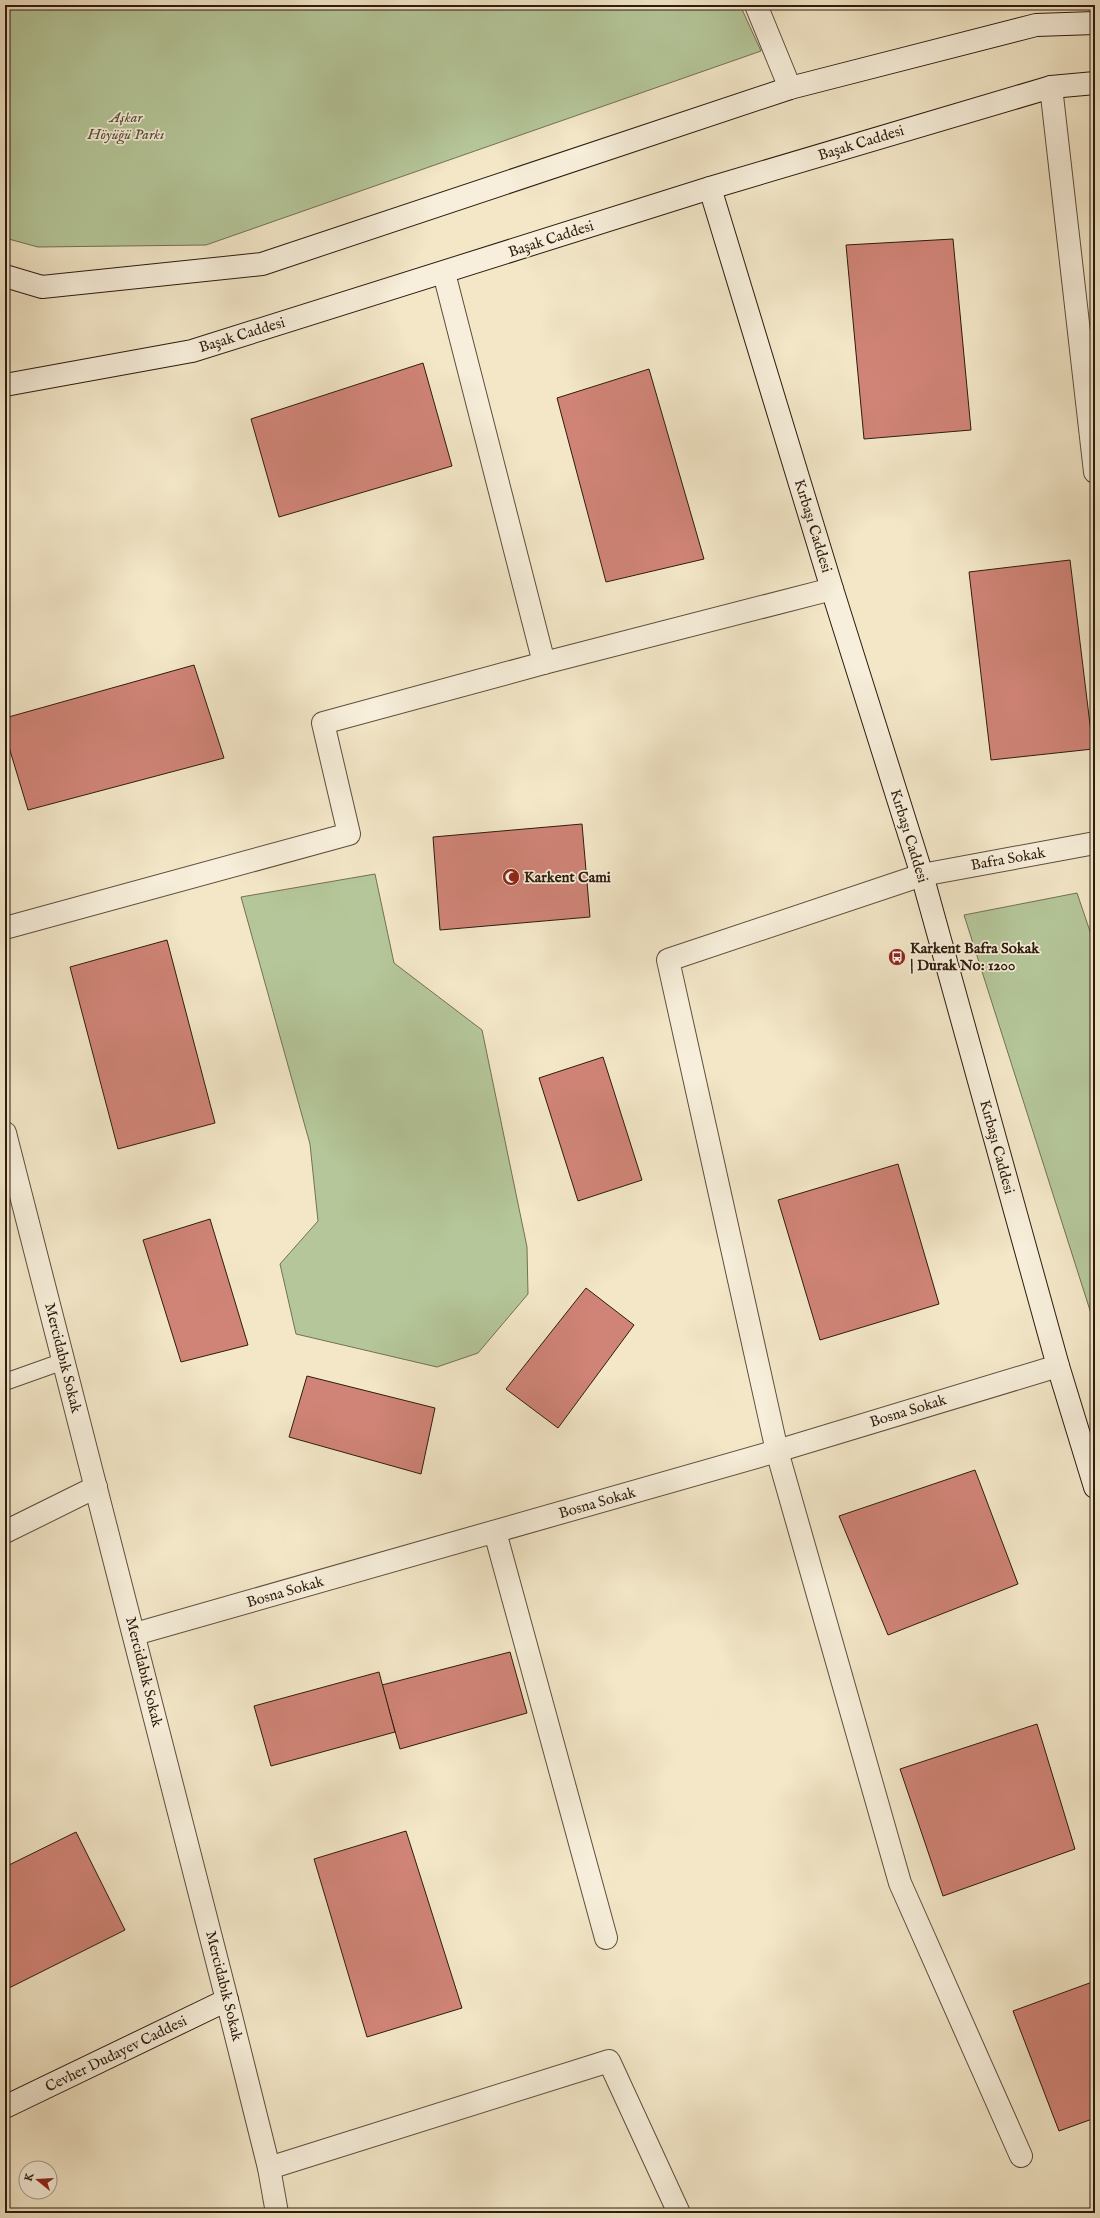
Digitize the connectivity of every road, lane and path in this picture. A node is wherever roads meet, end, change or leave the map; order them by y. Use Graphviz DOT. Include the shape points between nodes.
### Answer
graph roads {
  1 [pos="756,5"];
  2 [pos="1095,23"];
  3 [pos="1095,83"];
  4 [pos="1051,87"];
  5 [pos="790,88"];
  6 [pos="710,188"];
  7 [pos="444,273"];
  8 [pos="5,276"];
  9 [pos="1088,330"];
  10 [pos="5,386"];
  11 [pos="1095,472"];
  12 [pos="832,589"];
  13 [pos="544,663"];
  14 [pos="1095,843"];
  15 [pos="922,875"];
  16 [pos="5,928"];
  17 [pos="5,1132"];
  18 [pos="64,1361"];
  19 [pos="1058,1366"];
  20 [pos="5,1382"];
  21 [pos="777,1451"];
  22 [pos="96,1487"];
  23 [pos="1095,1487"];
  24 [pos="5,1532"];
  25 [pos="494,1532"];
  26 [pos="134,1634"];
  27 [pos="606,1938"];
  28 [pos="227,2000"];
  29 [pos="5,2107"];
  30 [pos="1021,2156"];
  31 [pos="269,2168"];
  32 [pos="277,2213"];
  33 [pos="679,2213"];
  1 -- 5 [label="street"];
  2 -- 5 [label="street" via="1036,25"];
  3 -- 4 [label="street, Başak Caddesi"];
  4 -- 6 [label="street, Başak Caddesi"];
  4 -- 9 [label="street"];
  5 -- 8 [label="street" via="262,264 42,287"];
  6 -- 7 [label="street, Başak Caddesi"];
  6 -- 12 [label="street, Kırbaşı Caddesi"];
  7 -- 10 [label="street, Başak Caddesi" via="192,351"];
  7 -- 13 [label="street"];
  9 -- 11 [label="street"];
  12 -- 13 [label="street"];
  12 -- 15 [label="street, Kırbaşı Caddesi"];
  13 -- 16 [label="street" via="323,723 348,834"];
  14 -- 15 [label="street, Bafra Sokak"];
  15 -- 19 [label="street, Kırbaşı Caddesi"];
  15 -- 21 [label="street, Bafra Sokak" via="668,960"];
  17 -- 18 [label="street, Mercidabık Sokak"];
  18 -- 20 [label="lane"];
  18 -- 22 [label="street, Mercidabık Sokak"];
  19 -- 21 [label="street, Bosna Sokak"];
  19 -- 23 [label="street, Kırbaşı Caddesi"];
  21 -- 25 [label="street, Bosna Sokak"];
  21 -- 30 [label="street" via="900,1883"];
  22 -- 24 [label="street"];
  22 -- 26 [label="street, Mercidabık Sokak"];
  25 -- 26 [label="street, Bosna Sokak"];
  25 -- 27 [label="street"];
  26 -- 28 [label="street, Mercidabık Sokak"];
  28 -- 29 [label="street, Cevher Dudayev Caddesi"];
  28 -- 31 [label="street, Mercidabık Sokak"];
  31 -- 32 [label="street, Mercidabık Sokak"];
  31 -- 33 [label="street" via="609,2061"];
}
